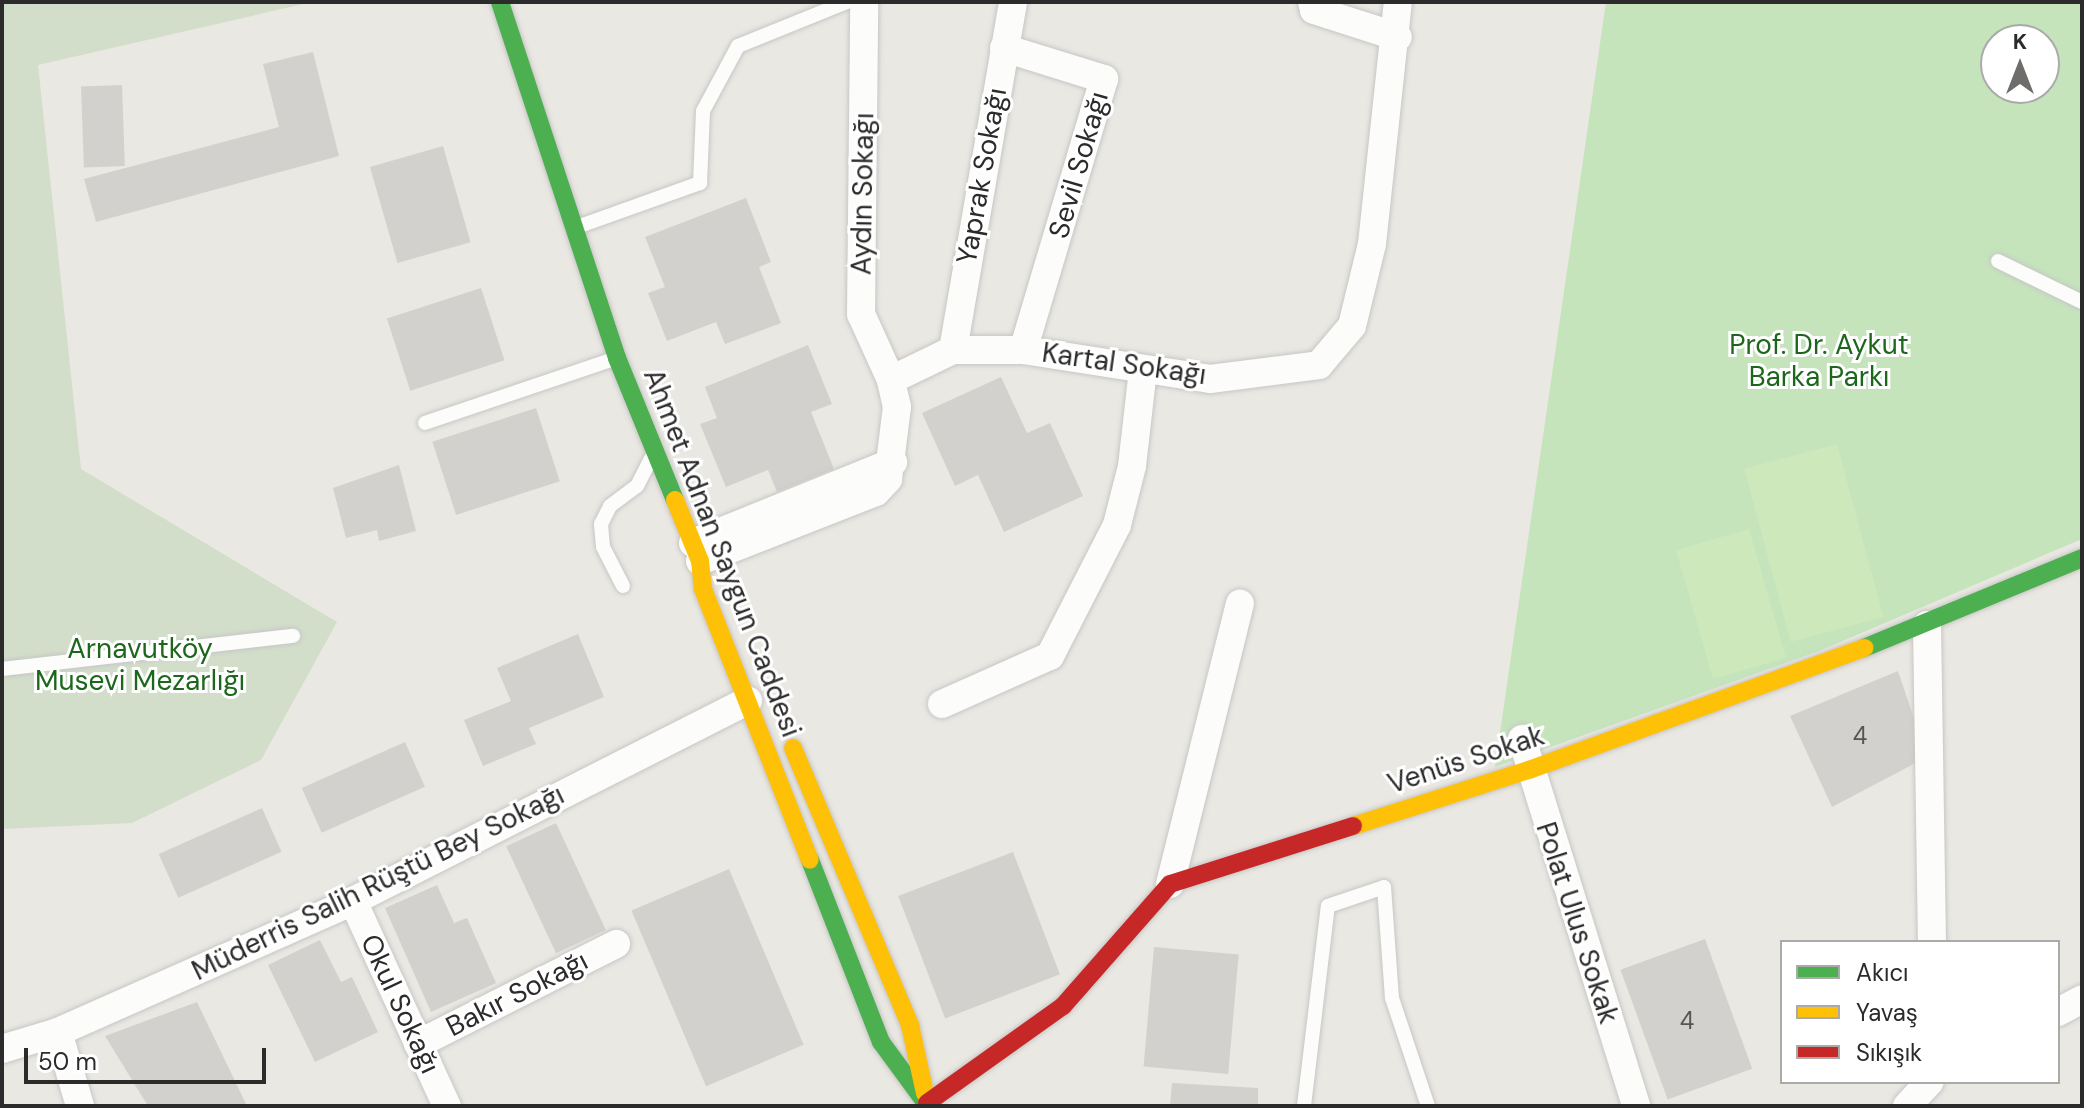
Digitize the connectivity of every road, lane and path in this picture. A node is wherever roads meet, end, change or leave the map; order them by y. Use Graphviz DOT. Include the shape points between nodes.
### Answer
graph roads {
  1 [pos="500,2"];
  2 [pos="847,2"];
  3 [pos="864,2"];
  4 [pos="1013,2"];
  5 [pos="1312,2"];
  6 [pos="1398,2"];
  7 [pos="1398,37"];
  8 [pos="1004,48"];
  9 [pos="572,228"];
  10 [pos="1998,261"];
  11 [pos="2082,302"];
  12 [pos="953,350"];
  13 [pos="1023,350"];
  14 [pos="617,358"];
  15 [pos="1143,370"];
  16 [pos="891,380"];
  17 [pos="425,423"];
  18 [pos="655,451"];
  19 [pos="697,552"];
  20 [pos="2082,558"];
  21 [pos="623,586"];
  22 [pos="1240,604"];
  23 [pos="738,621"];
  24 [pos="1927,625"];
  25 [pos="293,636"];
  26 [pos="2,669"];
  27 [pos="754,698"];
  28 [pos="942,704"];
  29 [pos="788,734"];
  30 [pos="1522,739"];
  31 [pos="1529,770"];
  32 [pos="1170,884"];
  33 [pos="353,901"];
  34 [pos="1932,940"];
  35 [pos="616,944"];
  36 [pos="58,1032"];
  37 [pos="418,1044"];
  38 [pos="2,1049"];
  39 [pos="1927,1084"];
  40 [pos="928,1104"];
  41 [pos="80,1106"];
  42 [pos="447,1106"];
  43 [pos="1304,1106"];
  44 [pos="1428,1106"];
  45 [pos="1636,1106"];
  46 [pos="1907,1106"];
  1 -- 9 [label="main road, Ahmet Adnan Saygun Caddesi"];
  2 -- 9 [label="lane" via="738,46 703,111 700,183 630,212"];
  3 -- 16 [label="street, Aydın Sokağı" via="861,314"];
  4 -- 8 [label="street, Yaprak Sokağı"];
  5 -- 7 [label="street" via="1314,10"];
  6 -- 7 [label="street, Kartal Sokağı"];
  7 -- 15 [label="street, Kartal Sokağı" via="1372,244 1352,326 1319,365 1210,379"];
  8 -- 12 [label="street, Yaprak Sokağı"];
  8 -- 13 [label="street, Sevil Sokağı" via="1104,79"];
  9 -- 14 [label="main road, Ahmet Adnan Saygun Caddesi"];
  10 -- 11 [label="lane"];
  12 -- 13 [label="street, Kartal Sokağı"];
  12 -- 16 [label="street, Kartal Sokağı"];
  13 -- 15 [label="street, Kartal Sokağı"];
  14 -- 17 [label="lane"];
  14 -- 18 [label="main road, Ahmet Adnan Saygun Caddesi"];
  15 -- 28 [label="street" via="1132,466 1117,525 1050,656"];
  16 -- 19 [label="street, Aydın Sokağı" via="897,407 893,462 888,479 876,492"];
  18 -- 19 [label="main road, Ahmet Adnan Saygun Caddesi"];
  18 -- 21 [label="lane" via="637,486 610,506 601,524 603,547"];
  19 -- 23 [label="main road" via="717,577"];
  19 -- 27 [label="main road, Ahmet Adnan Saygun Caddesi" via="703,589"];
  20 -- 24 [label="main road, Venüs Sokak"];
  22 -- 32 [label="street"];
  24 -- 31 [label="main road, Venüs Sokak"];
  24 -- 34 [label="street"];
  25 -- 26 [label="lane"];
  27 -- 33 [label="street, Müderris Salih Rüştü Bey Sokağı"];
  27 -- 40 [label="main road, Ahmet Adnan Saygun Caddesi" via="881,1042"];
  29 -- 40 [label="main road" via="910,1025"];
  30 -- 31 [label="street, Polat Ulus Sokak"];
  31 -- 32 [label="main road, Venüs Sokak"];
  31 -- 45 [label="street, Polat Ulus Sokak"];
  32 -- 40 [label="main road" via="1063,1006"];
  33 -- 36 [label="street, Müderris Salih Rüştü Bey Sokağı"];
  33 -- 37 [label="street, Okul Sokağı"];
  35 -- 37 [label="street, Bakır Sokağı"];
  36 -- 38 [label="street, Müderris Salih Rüştü Bey Sokağı"];
  36 -- 41 [label="street"];
  37 -- 42 [label="street, Okul Sokağı"];
  39 -- 46 [label="street"];
  43 -- 44 [label="lane" via="1328,906 1384,887 1392,998"];
}
